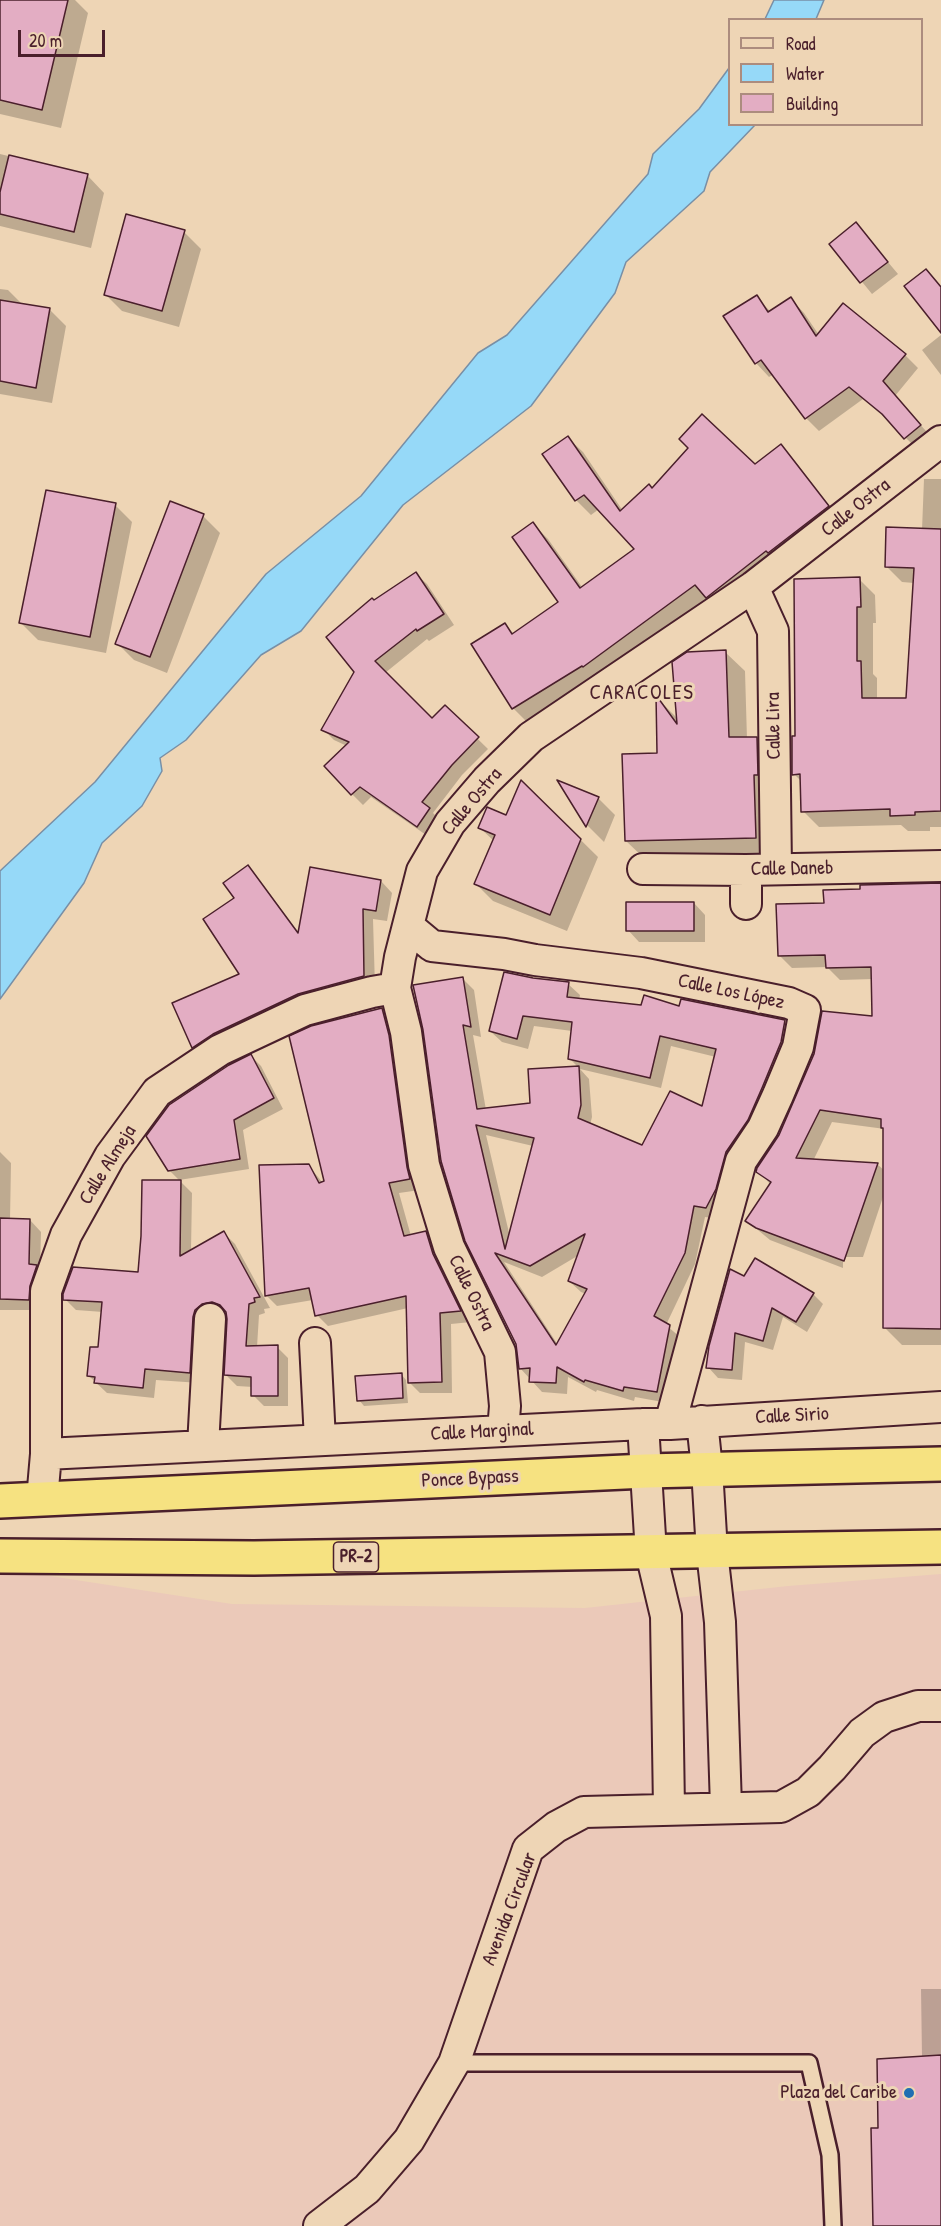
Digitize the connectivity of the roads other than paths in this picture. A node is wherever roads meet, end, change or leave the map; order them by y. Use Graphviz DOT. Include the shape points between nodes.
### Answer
graph roads {
  1 [pos="941,441"];
  2 [pos="753,586"];
  3 [pos="941,866"];
  4 [pos="643,869"];
  5 [pos="776,869"];
  6 [pos="746,870"];
  7 [pos="746,904"];
  8 [pos="408,926"];
  9 [pos="395,988"];
  10 [pos="210,1318"];
  11 [pos="315,1343"];
  12 [pos="941,1407"];
  13 [pos="702,1421"];
  14 [pos="657,1424"];
  15 [pos="504,1431"];
  16 [pos="320,1440"];
  17 [pos="203,1446"];
  18 [pos="46,1454"];
  19 [pos="941,1464"];
  20 [pos="707,1469"];
  21 [pos="646,1471"];
  22 [pos="42,1500"];
  23 [pos="0,1501"];
  24 [pos="941,1547"];
  25 [pos="712,1552"];
  26 [pos="651,1553"];
  27 [pos="0,1556"];
  28 [pos="941,1706"];
  29 [pos="726,1807"];
  30 [pos="669,1809"];
  31 [pos="454,2063"];
  32 [pos="319,2226"];
  33 [pos="833,2226"];
  1 -- 2 [label="street, Calle Ostra"];
  2 -- 5 [label="street, Calle Lira" via="773,631"];
  2 -- 8 [label="street, Calle Ostra" via="531,737 487,780 450,823 422,871"];
  3 -- 5 [label="street, Calle Daneb"];
  4 -- 6 [label="street, Calle Daneb"];
  5 -- 6 [label="street, Calle Daneb"];
  6 -- 7 [label="street"];
  8 -- 9 [label="street, Calle Ostra"];
  8 -- 14 [label="street, Calle Los López" via="432,946 641,973 789,1003 805,1010 798,1047 778,1095 763,1128 741,1161"];
  9 -- 15 [label="street, Calle Ostra" via="406,1032 424,1165 449,1247 500,1352"];
  9 -- 18 [label="street, Calle Almeja" via="305,1010 220,1050 157,1092 110,1156 66,1235 46,1291"];
  10 -- 17 [label="street"];
  11 -- 16 [label="street"];
  12 -- 13 [label="street, Calle Sirio"];
  13 -- 14 [label="street, Calle Sirio"];
  13 -- 20 [label="street"];
  14 -- 15 [label="street, Calle Marginal"];
  14 -- 21 [label="street"];
  15 -- 16 [label="street, Calle Marginal"];
  16 -- 17 [label="street, Calle Marginal"];
  17 -- 18 [label="street, Calle Marginal"];
  18 -- 22 [label="street, Calle Almeja"];
  19 -- 20 [label="highway, Ponce Bypass"];
  20 -- 21 [label="highway, Ponce Bypass"];
  20 -- 25 [label="street"];
  21 -- 22 [label="highway, Ponce Bypass"];
  21 -- 26 [label="street"];
  22 -- 23 [label="highway, Ponce Bypass"];
  24 -- 25 [label="highway, PR-2"];
  25 -- 26 [label="highway, PR-2"];
  25 -- 29 [label="street" via="720,1622"];
  26 -- 27 [label="highway, PR-2" via="254,1558"];
  26 -- 30 [label="street" via="666,1616"];
  28 -- 29 [label="street, Avenida Circular" via="918,1706 884,1717 862,1733 808,1792 781,1807"];
  29 -- 30 [label="street, Avenida Circular"];
  30 -- 31 [label="street, Avenida Circular" via="584,1812 528,1849"];
  31 -- 32 [label="street, Avenida Circular" via="391,2161 367,2189"];
  31 -- 33 [label="lane" via="809,2063 830,2155"];
}
